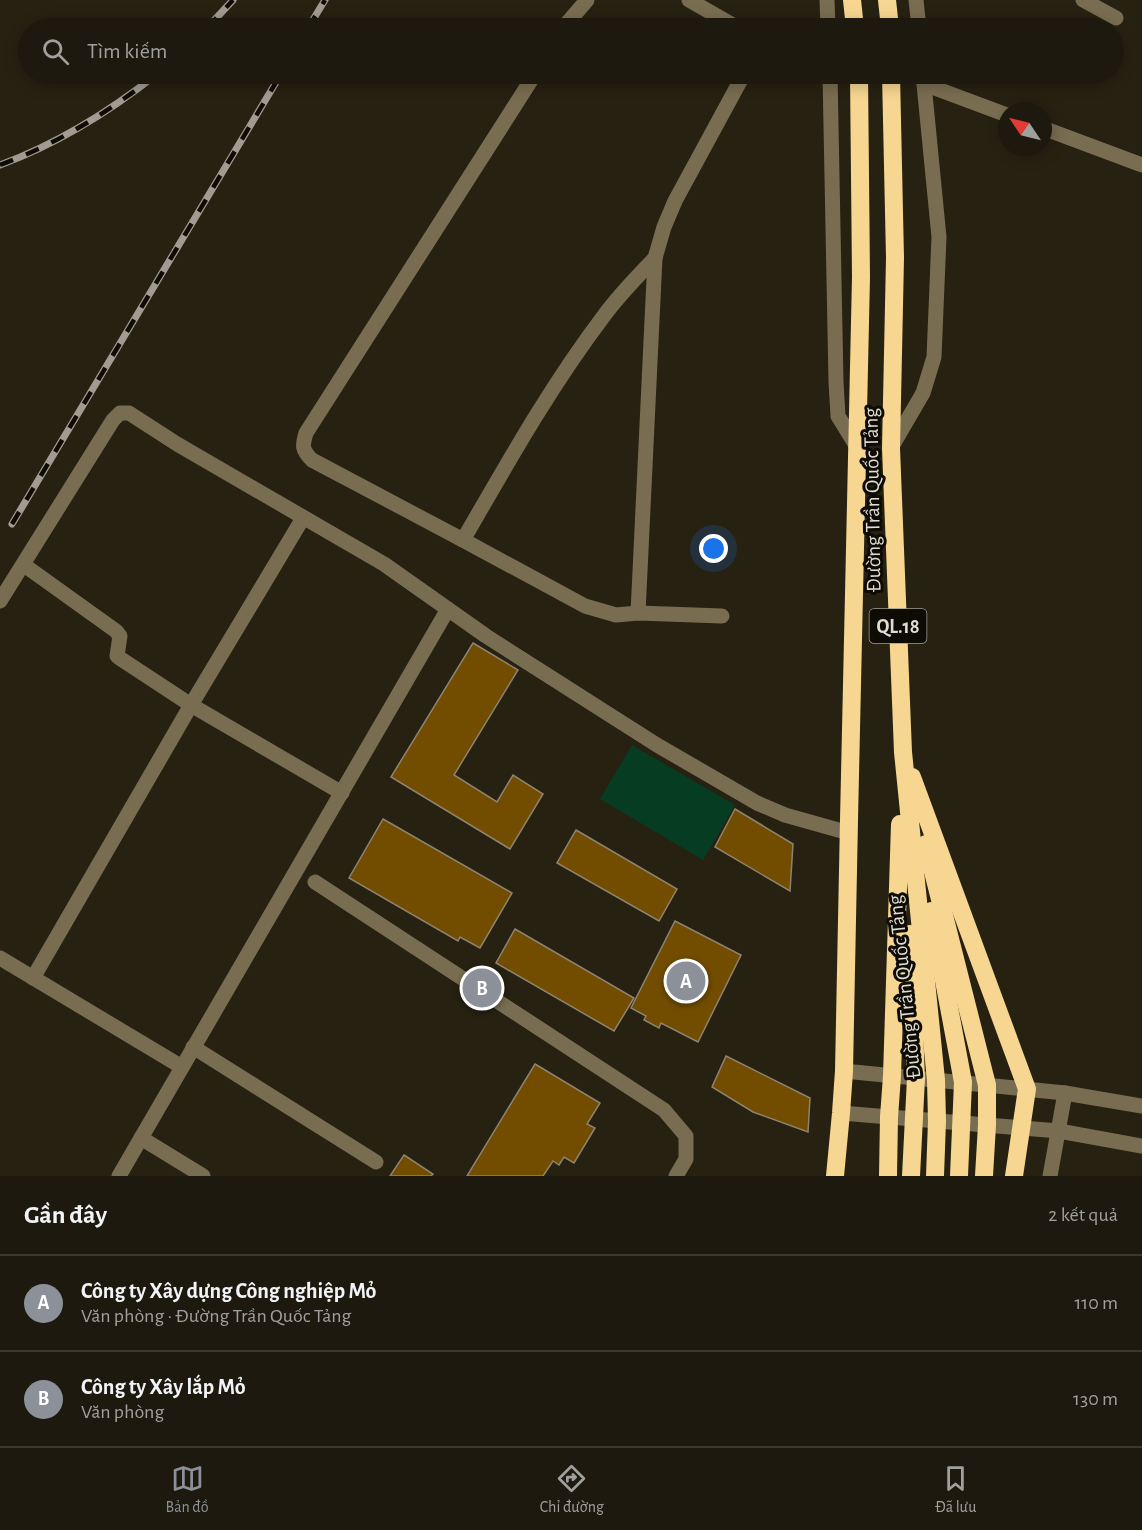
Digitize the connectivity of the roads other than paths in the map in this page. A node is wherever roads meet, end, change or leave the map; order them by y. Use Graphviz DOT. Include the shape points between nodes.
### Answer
graph roads {
  1 [pos="587,0"];
  2 [pos="689,0"];
  3 [pos="827,0"];
  4 [pos="852,0"];
  5 [pos="887,0"];
  6 [pos="916,0"];
  7 [pos="1083,0"];
  8 [pos="572,18"];
  9 [pos="720,18"];
  10 [pos="828,18"];
  11 [pos="854,18"];
  12 [pos="889,18"];
  13 [pos="918,18"];
  14 [pos="1116,18"];
  15 [pos="529,84"];
  16 [pos="739,84"];
  17 [pos="829,84"];
  18 [pos="859,84"];
  19 [pos="891,84"];
  20 [pos="924,84"];
  21 [pos="936,84"];
  22 [pos="998,111"];
  23 [pos="1052,131"];
  24 [pos="1142,165"];
  25 [pos="655,258"];
  26 [pos="857,447"];
  27 [pos="891,448"];
  28 [pos="303,518"];
  29 [pos="463,540"];
  30 [pos="13,572"];
  31 [pos="0,601"];
  32 [pos="448,609"];
  33 [pos="638,613"];
  34 [pos="722,616"];
  35 [pos="191,705"];
  36 [pos="903,752"];
  37 [pos="342,793"];
  38 [pos="849,833"];
  39 [pos="315,882"];
  40 [pos="0,958"];
  41 [pos="33,978"];
  42 [pos="194,1047"];
  43 [pos="182,1067"];
  44 [pos="844,1071"];
  45 [pos="892,1076"];
  46 [pos="916,1078"];
  47 [pos="936,1080"];
  48 [pos="963,1082"];
  49 [pos="987,1085"];
  50 [pos="1027,1089"];
  51 [pos="1065,1093"];
  52 [pos="1142,1106"];
  53 [pos="841,1113"];
  54 [pos="889,1117"];
  55 [pos="915,1120"];
  56 [pos="937,1121"];
  57 [pos="961,1123"];
  58 [pos="987,1125"];
  59 [pos="1022,1128"];
  60 [pos="1059,1131"];
  61 [pos="141,1138"];
  62 [pos="1142,1146"];
  63 [pos="376,1162"];
  64 [pos="119,1176"];
  65 [pos="203,1176"];
  66 [pos="676,1176"];
  67 [pos="835,1176"];
  68 [pos="888,1176"];
  69 [pos="911,1176"];
  70 [pos="935,1176"];
  71 [pos="959,1176"];
  72 [pos="984,1176"];
  73 [pos="1014,1176"];
  74 [pos="1050,1176"];
  1 -- 8 [label="street"];
  2 -- 9 [label="street"];
  3 -- 10 [label="street"];
  4 -- 11 [label="highway"];
  5 -- 12 [label="highway"];
  6 -- 13 [label="street"];
  7 -- 14 [label="street"];
  15 -- 29 [label="street" via="306,433 303,444 312,460"];
  16 -- 25 [label="street" via="675,201"];
  17 -- 26 [label="street" via="838,416"];
  18 -- 26 [label="highway, Đường Trần Quốc Tảng / QL.18" via="861,277"];
  19 -- 27 [label="highway, Đường Trần Quốc Tảng / QL.18" via="895,258"];
  20 -- 27 [label="street" via="939,237 934,357 923,393"];
  21 -- 22 [label="street"];
  23 -- 24 [label="street"];
  25 -- 29 [label="street" via="603,315 527,428"];
  25 -- 33 [label="street"];
  26 -- 38 [label="highway, Đường Trần Quốc Tảng / QL.18"];
  27 -- 36 [label="highway, Đường Trần Quốc Tảng / QL.18"];
  28 -- 30 [label="street" via="129,413 120,412"];
  28 -- 32 [label="street" via="384,564"];
  28 -- 35 [label="street"];
  29 -- 33 [label="street" via="585,606 616,615"];
  30 -- 31 [label="street"];
  30 -- 35 [label="street" via="116,631 120,636 117,656"];
  32 -- 37 [label="street"];
  32 -- 38 [label="street" via="657,745 757,803"];
  33 -- 34 [label="street"];
  35 -- 37 [label="street"];
  35 -- 41 [label="street"];
  36 -- 45 [label="highway"];
  36 -- 46 [label="highway"];
  36 -- 47 [label="highway, Đường Trần Quốc Tảng / QL.18"];
  36 -- 48 [label="highway"];
  36 -- 49 [label="highway"];
  36 -- 50 [label="highway"];
  37 -- 42 [label="street"];
  38 -- 44 [label="highway, Đường Trần Quốc Tảng / QL.18"];
  39 -- 66 [label="street" via="664,1110 686,1136 686,1159"];
  40 -- 41 [label="street"];
  41 -- 43 [label="street"];
  42 -- 43 [label="street"];
  42 -- 63 [label="street"];
  43 -- 61 [label="street"];
  44 -- 45 [label="street"];
  44 -- 53 [label="highway, Đường Trần Quốc Tảng / QL.18"];
  45 -- 46 [label="street"];
  45 -- 54 [label="highway"];
  46 -- 47 [label="street"];
  46 -- 55 [label="highway"];
  47 -- 48 [label="street"];
  47 -- 56 [label="highway, Đường Trần Quốc Tảng / QL.18"];
  48 -- 49 [label="street"];
  48 -- 57 [label="highway"];
  49 -- 50 [label="street"];
  49 -- 58 [label="highway"];
  50 -- 51 [label="street"];
  50 -- 59 [label="highway"];
  51 -- 52 [label="street"];
  51 -- 60 [label="street"];
  53 -- 54 [label="street"];
  53 -- 67 [label="highway, Đường Trần Quốc Tảng / QL.18"];
  54 -- 55 [label="street"];
  54 -- 68 [label="highway"];
  55 -- 56 [label="street"];
  55 -- 69 [label="highway"];
  56 -- 57 [label="street"];
  56 -- 70 [label="highway, Đường Trần Quốc Tảng / QL.18"];
  57 -- 58 [label="street"];
  57 -- 71 [label="highway"];
  58 -- 59 [label="street"];
  58 -- 72 [label="highway"];
  59 -- 60 [label="street"];
  59 -- 73 [label="highway"];
  60 -- 62 [label="street"];
  60 -- 74 [label="street"];
  61 -- 64 [label="street"];
  61 -- 65 [label="street"];
}
